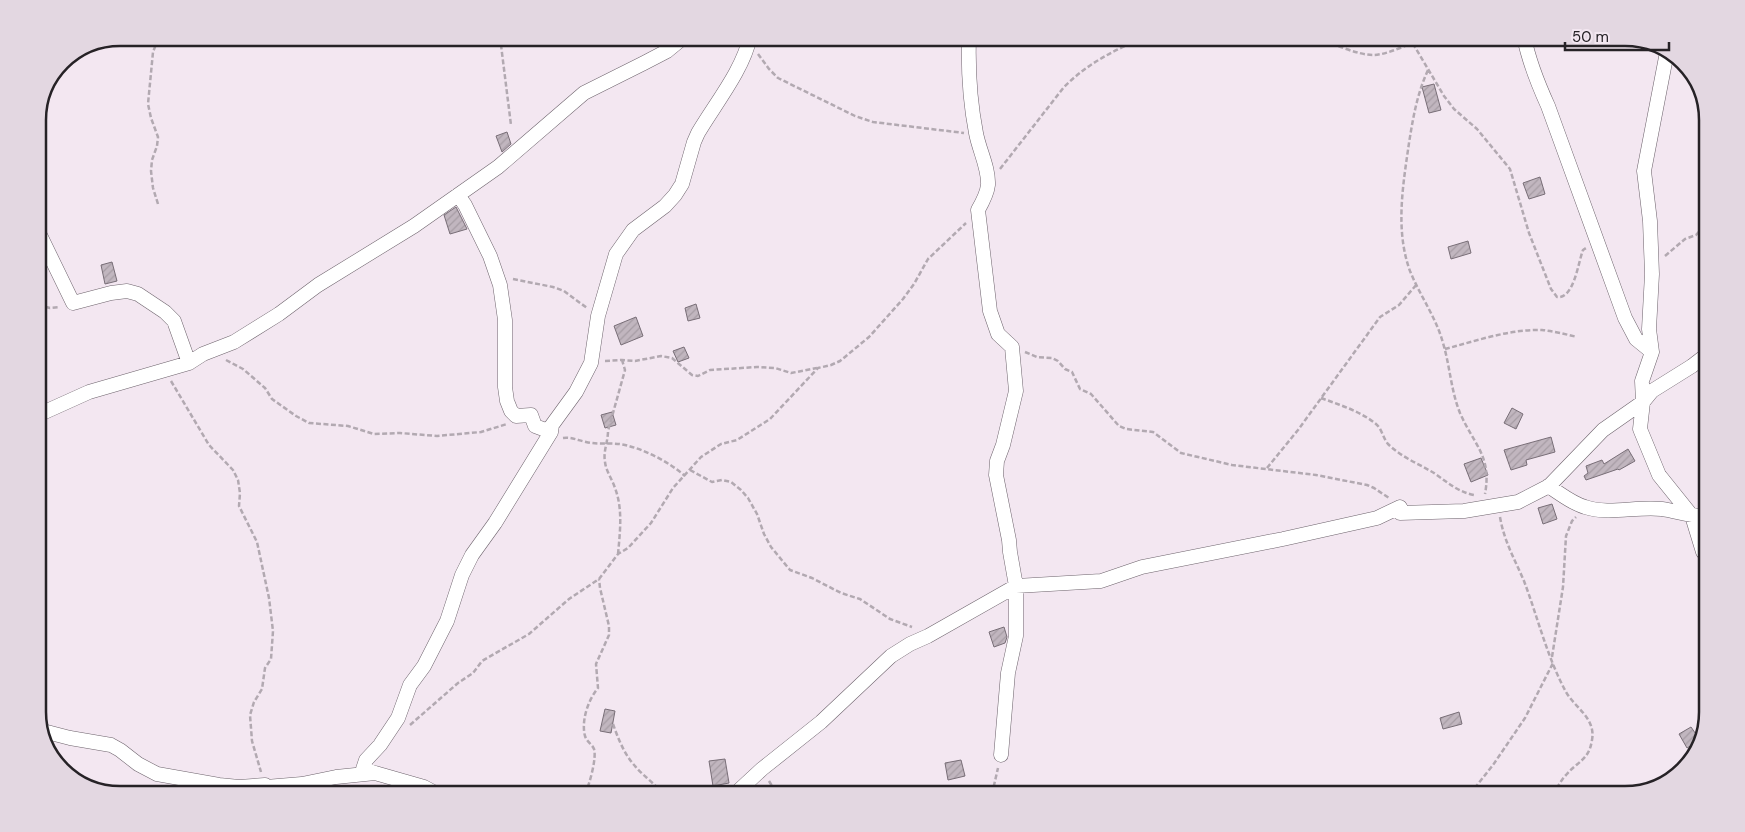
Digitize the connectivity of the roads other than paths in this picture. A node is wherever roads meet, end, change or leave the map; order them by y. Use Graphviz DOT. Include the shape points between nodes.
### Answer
graph roads {
  1 [pos="674,46"];
  2 [pos="748,46"];
  3 [pos="969,46"];
  4 [pos="1526,46"];
  5 [pos="1666,59"];
  6 [pos="458,195"];
  7 [pos="46,247"];
  8 [pos="1652,352"];
  9 [pos="1699,361"];
  10 [pos="189,363"];
  11 [pos="1643,402"];
  12 [pos="46,411"];
  13 [pos="551,432"];
  14 [pos="1548,486"];
  15 [pos="1698,516"];
  16 [pos="1016,586"];
  17 [pos="49,733"];
  18 [pos="1001,755"];
  19 [pos="375,772"];
  20 [pos="229,786"];
  21 [pos="278,786"];
  22 [pos="421,786"];
  23 [pos="744,786"];
  1 -- 6 [label="street" via="584,93 520,150"];
  2 -- 13 [label="street" via="698,133 682,184 665,206 633,230 616,254 598,316 591,363 576,392 552,425"];
  3 -- 16 [label="street" via="976,134 988,184 978,210 990,311 998,334 1012,347 1016,391 996,475"];
  4 -- 8 [label="street" via="1625,318 1636,339"];
  5 -- 8 [label="street" via="1644,171 1652,274 1649,329"];
  6 -- 10 [label="street" via="318,285 279,314 234,342"];
  6 -- 13 [label="street" via="496,270 500,285 505,320 507,401 516,416 531,415 535,426"];
  7 -- 10 [label="street" via="73,303 111,293 138,294 174,320"];
  8 -- 11 [label="street" via="1642,381"];
  9 -- 11 [label="street" via="1652,391"];
  10 -- 12 [label="street" via="88,392"];
  11 -- 14 [label="street" via="1603,430"];
  11 -- 15 [label="street" via="1640,429 1659,475"];
  13 -- 19 [label="street" via="472,555 447,621 406,694 398,718 366,760 364,769"];
  14 -- 15 [label="street" via="1587,508 1661,509"];
  14 -- 16 [label="street" via="1518,502 1489,503 1464,511 1400,513 1400,507 1377,518 1142,567 1100,582"];
  16 -- 18 [label="street" via="1016,636 1008,673"];
  16 -- 23 [label="street" via="891,656 821,722"];
  17 -- 20 [label="street" via="111,745 157,774"];
  19 -- 21 [label="street"];
  19 -- 22 [label="street"];
}
